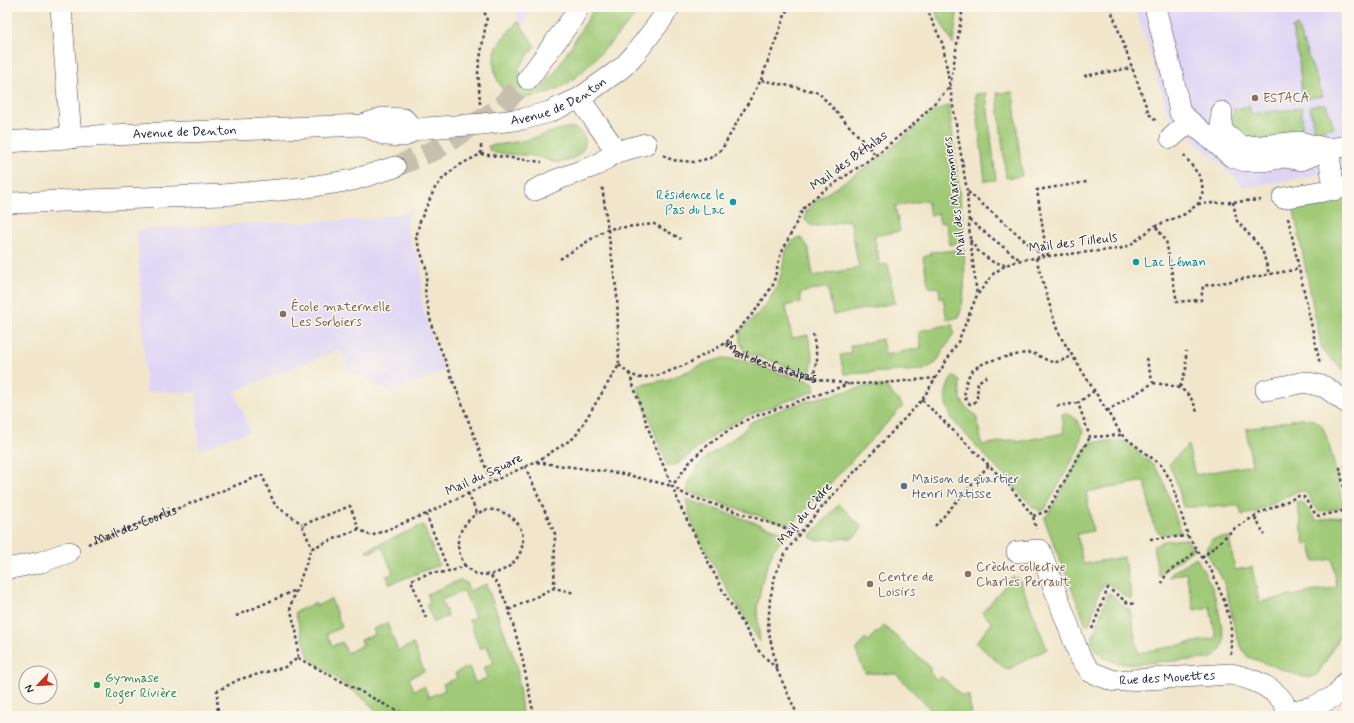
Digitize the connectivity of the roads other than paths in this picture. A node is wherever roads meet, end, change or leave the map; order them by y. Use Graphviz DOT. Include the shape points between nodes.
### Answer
graph roads {
  1 [pos="61,7"];
  2 [pos="579,7"];
  3 [pos="669,7"];
  4 [pos="1154,7"];
  5 [pos="528,79"];
  6 [pos="580,98"];
  7 [pos="1222,112"];
  8 [pos="1189,122"];
  9 [pos="71,138"];
  10 [pos="1171,138"];
  11 [pos="7,142"];
  12 [pos="646,144"];
  13 [pos="1337,148"];
  14 [pos="616,152"];
  15 [pos="395,167"];
  16 [pos="1341,188"];
  17 [pos="535,190"];
  18 [pos="1283,198"];
  19 [pos="11,203"];
  20 [pos="1266,390"];
  21 [pos="1347,403"];
  22 [pos="69,552"];
  23 [pos="1017,552"];
  24 [pos="7,569"];
  25 [pos="1347,681"];
  26 [pos="1287,714"];
  1 -- 9 [label="street"];
  2 -- 5 [label="street"];
  3 -- 6 [label="street, Avenue de Denton" via="635,54 622,67"];
  4 -- 8 [label="street" via="1180,113"];
  6 -- 9 [label="street, Avenue de Denton" via="536,117 427,128 414,130 404,136 385,135 363,125"];
  6 -- 14 [label="street"];
  7 -- 13 [label="street" via="1221,127 1226,135 1242,147 1299,142"];
  8 -- 10 [label="street"];
  8 -- 13 [label="street" via="1231,156 1245,161 1285,157 1301,160"];
  9 -- 11 [label="street, Avenue de Denton"];
  12 -- 14 [label="street"];
  13 -- 16 [label="street"];
  14 -- 17 [label="street" via="597,165"];
  15 -- 19 [label="street" via="353,180 302,188 222,195"];
  16 -- 18 [label="street"];
  20 -- 21 [label="street" via="1305,382 1325,388"];
  22 -- 24 [label="street" via="41,562"];
  23 -- 26 [label="street, Rue des Mouettes" via="1040,550 1080,657 1091,672 1114,681 1231,674 1266,686 1281,699"];
  25 -- 26 [label="street" via="1336,694 1314,707"];
}
